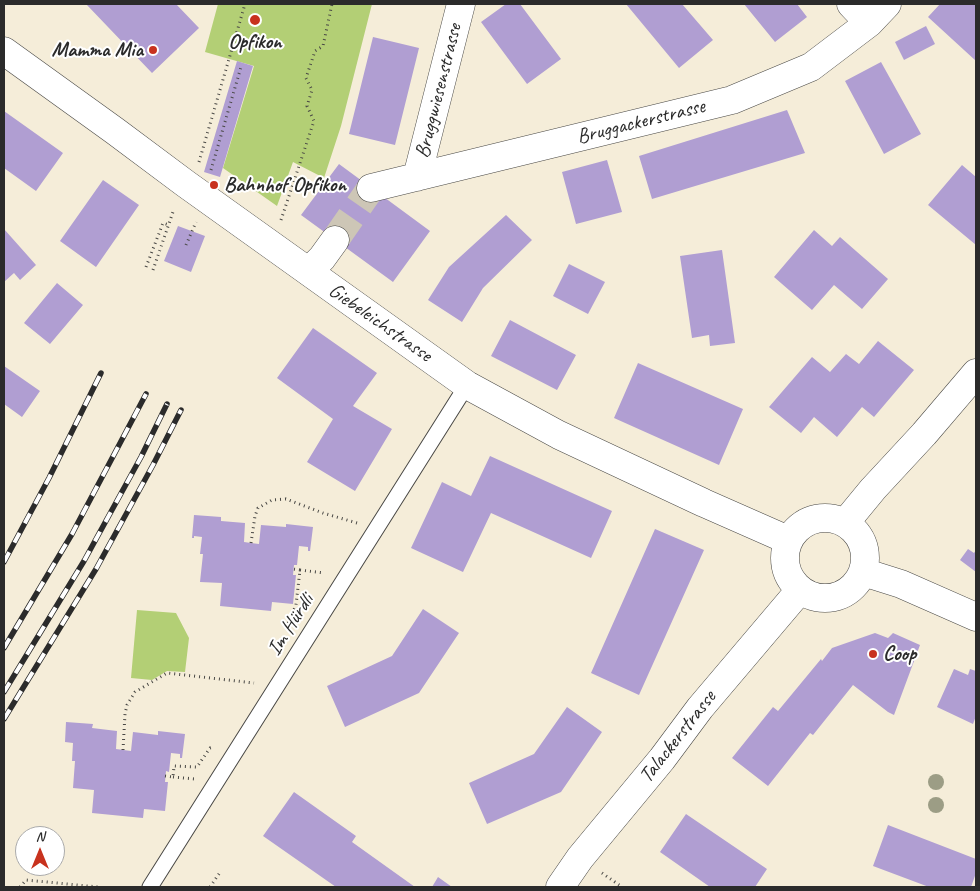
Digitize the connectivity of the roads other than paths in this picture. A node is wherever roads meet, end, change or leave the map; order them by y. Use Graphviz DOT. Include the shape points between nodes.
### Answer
graph roads {
  1 [pos="461,4"];
  2 [pos="869,10"];
  3 [pos="4,51"];
  4 [pos="417,178"];
  5 [pos="371,188"];
  6 [pos="335,240"];
  7 [pos="309,271"];
  8 [pos="976,374"];
  9 [pos="467,384"];
  10 [pos="845,523"];
  11 [pos="788,540"];
  12 [pos="863,572"];
  13 [pos="800,590"];
  14 [pos="976,617"];
  15 [pos="150,887"];
  16 [pos="560,887"];
  1 -- 4 [label="street, Bruggwiesenstrasse"];
  2 -- 4 [label="street, Bruggackerstrasse" via="811,67 732,100"];
  3 -- 7 [label="street, Giebeleichstrasse"];
  4 -- 5 [label="street, Bruggackerstrasse"];
  6 -- 7 [label="street"];
  7 -- 9 [label="street, Giebeleichstrasse"];
  8 -- 10 [label="street"];
  9 -- 11 [label="street, Giebeleichstrasse" via="559,435"];
  9 -- 15 [label="lane, Im Hürdli"];
  10 -- 11 [label="street" via="819,518 796,529"];
  10 -- 12 [label="street" via="856,531 863,544"];
  11 -- 13 [label="street" via="784,562 792,582"];
  12 -- 13 [label="street" via="848,591 836,596 811,596"];
  12 -- 14 [label="street" via="901,584"];
  13 -- 16 [label="street, Talackerstrasse" via="700,708"];
}
